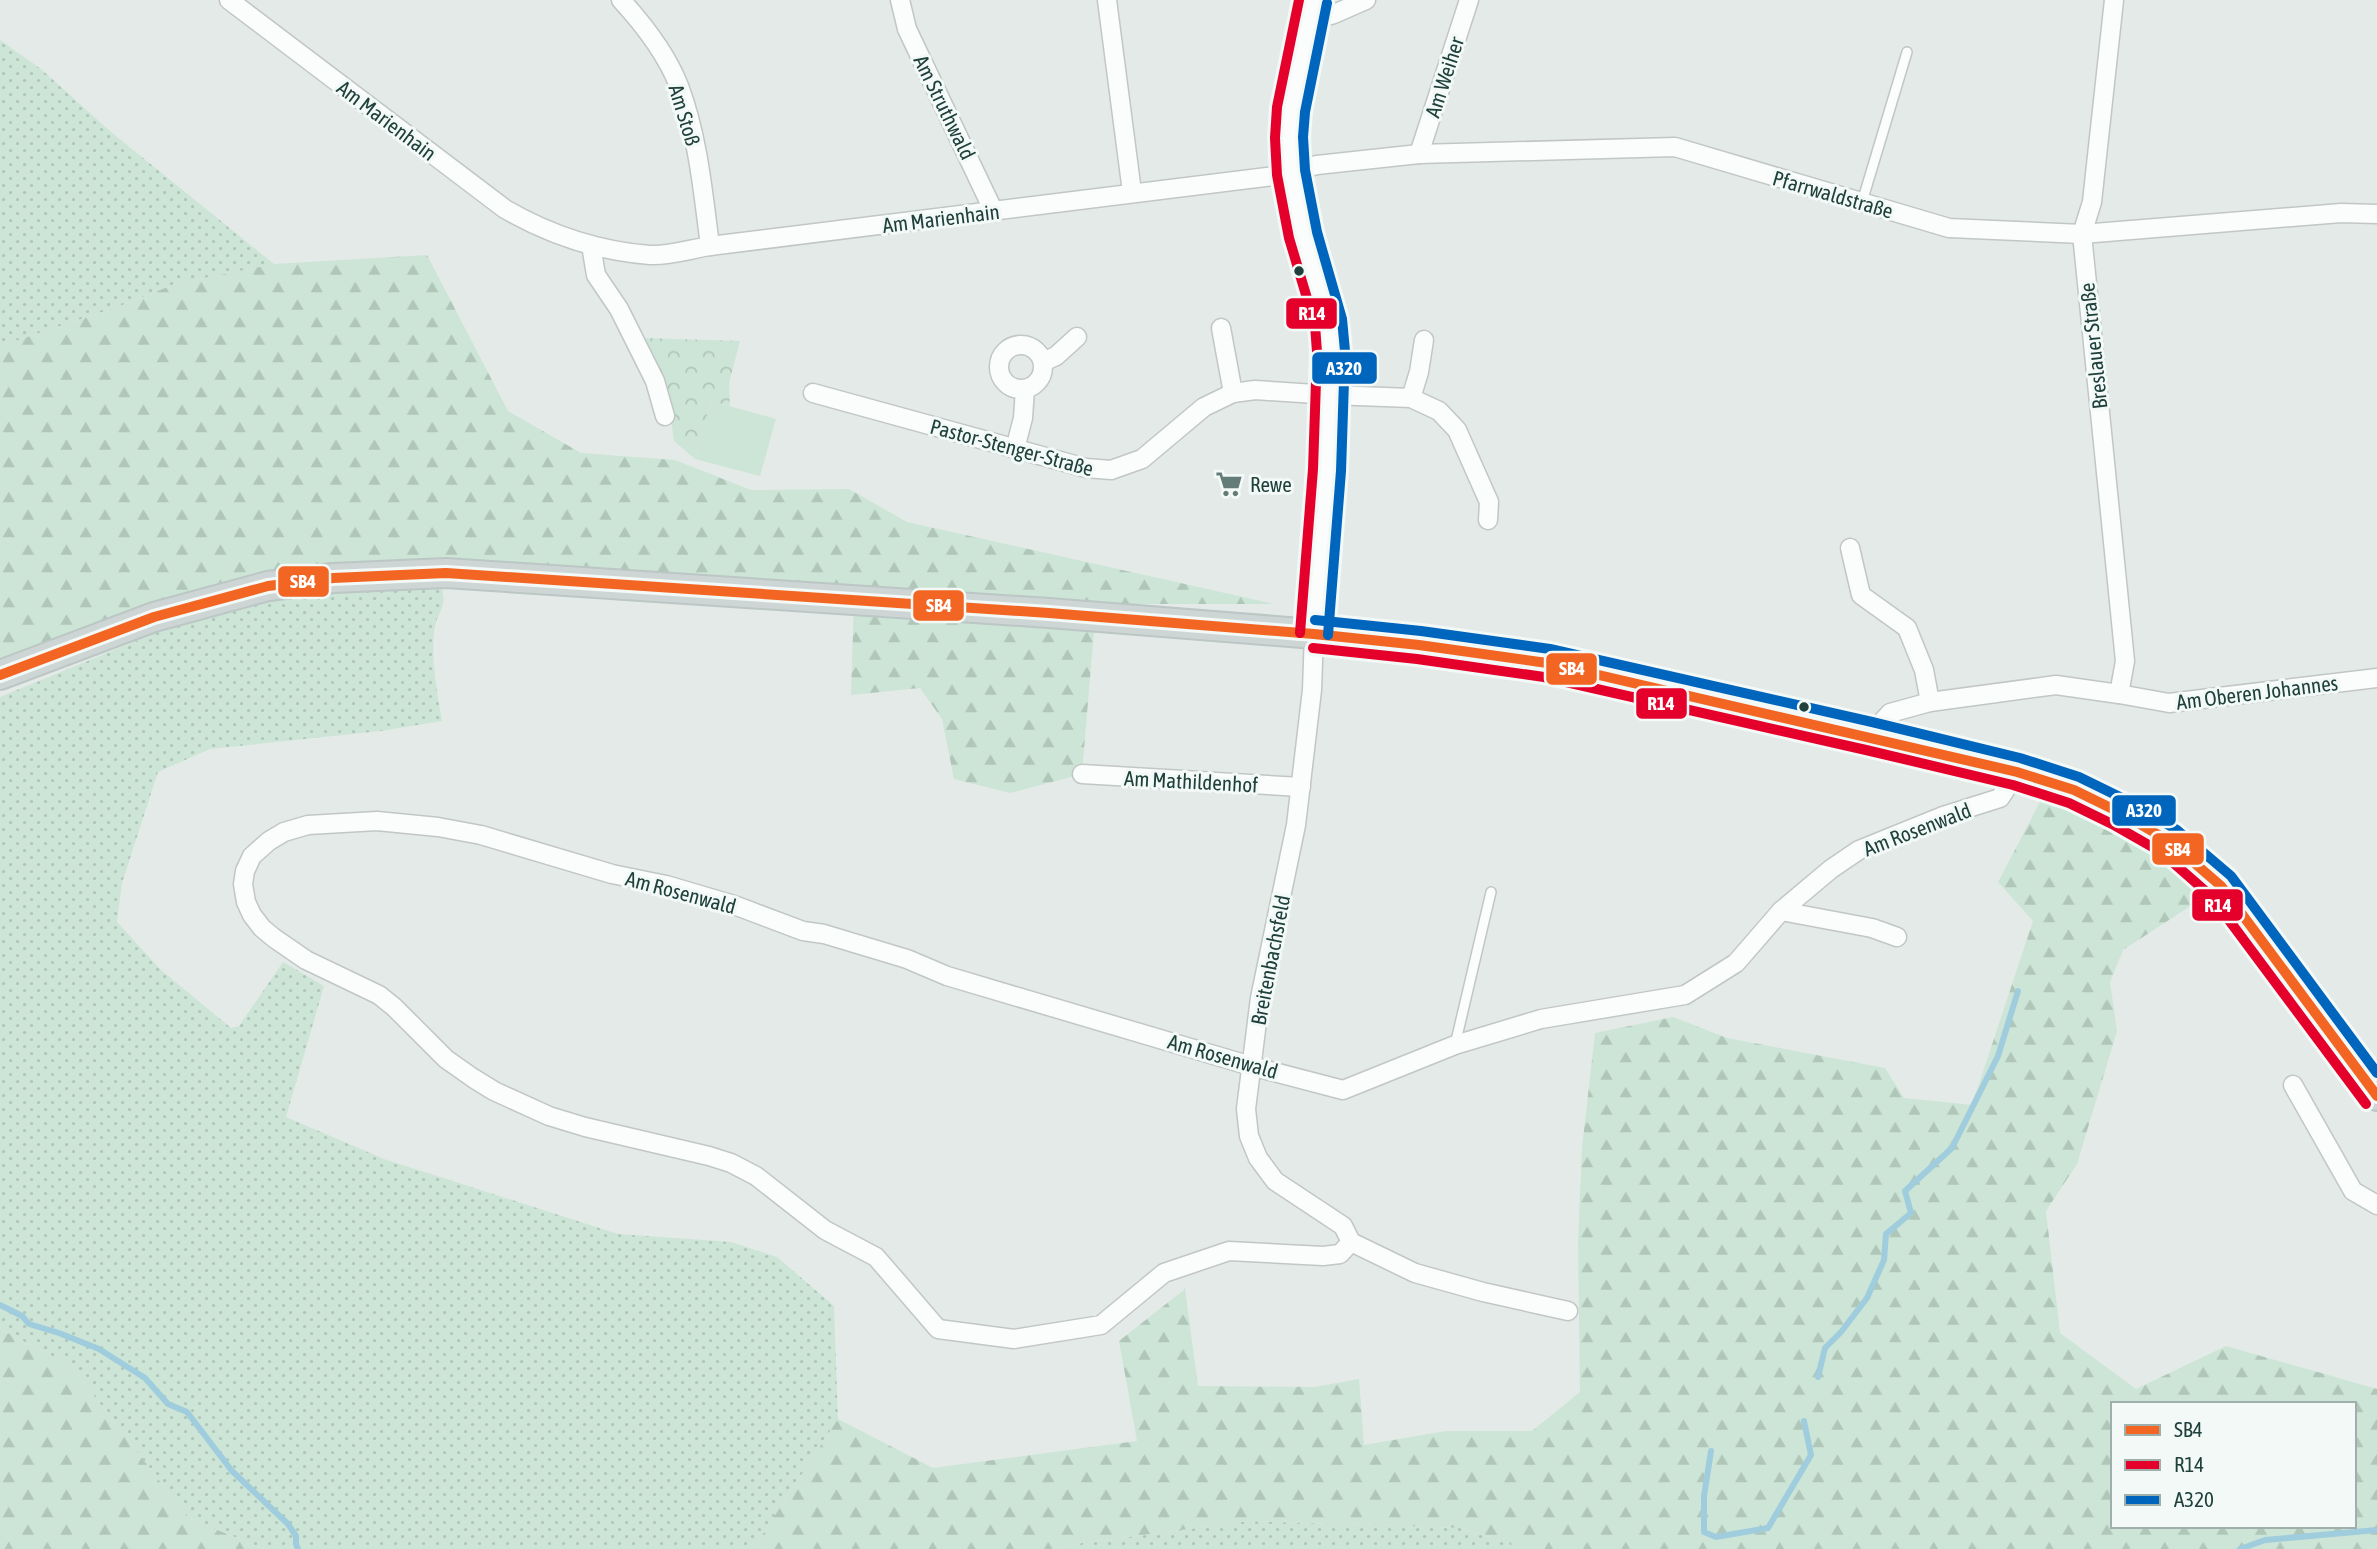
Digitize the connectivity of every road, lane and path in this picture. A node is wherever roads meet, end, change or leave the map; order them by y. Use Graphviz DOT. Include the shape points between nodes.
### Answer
graph roads {
  1 [pos="229,0"];
  2 [pos="621,0"];
  3 [pos="900,0"];
  4 [pos="1107,0"];
  5 [pos="1366,0"];
  6 [pos="1469,0"];
  7 [pos="2114,0"];
  8 [pos="1311,10"];
  9 [pos="1907,52"];
  10 [pos="1419,154"];
  11 [pos="1292,172"];
  12 [pos="1132,192"];
  13 [pos="1862,202"];
  14 [pos="994,212"];
  15 [pos="2377,214"];
  16 [pos="2082,234"];
  17 [pos="591,245"];
  18 [pos="710,246"];
  19 [pos="1221,328"];
  20 [pos="1077,337"];
  21 [pos="1424,340"];
  22 [pos="1043,362"];
  23 [pos="1025,389"];
  24 [pos="813,393"];
  25 [pos="1233,393"];
  26 [pos="1331,396"];
  27 [pos="1411,397"];
  28 [pos="665,416"];
  29 [pos="1015,449"];
  30 [pos="1489,520"];
  31 [pos="1850,548"];
  32 [pos="1314,634"];
  33 [pos="0,675"];
  34 [pos="2377,678"];
  35 [pos="2119,694"];
  36 [pos="1930,702"];
  37 [pos="1869,736"];
  38 [pos="2017,772"];
  39 [pos="1082,774"];
  40 [pos="1301,788"];
  41 [pos="1491,892"];
  42 [pos="1781,911"];
  43 [pos="1897,937"];
  44 [pos="1455,1045"];
  45 [pos="1251,1066"];
  46 [pos="2293,1085"];
  47 [pos="2377,1096"];
  48 [pos="2377,1205"];
  49 [pos="1351,1242"];
  50 [pos="1568,1311"];
  1 -- 17 [label="street, Am Marienhain" via="505,209 561,238"];
  2 -- 18 [label="street, Am Stoß" via="643,25 678,85 698,154"];
  3 -- 14 [label="street, Am Struthwald" via="907,29"];
  4 -- 12 [label="street"];
  5 -- 8 [label="street" via="1334,14"];
  6 -- 10 [label="street, Am Weiher"];
  7 -- 16 [label="street, Breslauer Straße" via="2092,202"];
  8 -- 11 [label="main road" via="1291,110"];
  9 -- 13 [label="lane"];
  10 -- 11 [label="street, Pfarrwaldstraße"];
  10 -- 13 [label="street, Pfarrwaldstraße" via="1675,147"];
  11 -- 12 [label="street, Am Marienhain"];
  11 -- 26 [label="main road" via="1303,235 1329,323"];
  12 -- 14 [label="street, Am Marienhain"];
  13 -- 16 [label="street, Pfarrwaldstraße" via="1949,228"];
  14 -- 18 [label="street, Am Marienhain"];
  15 -- 16 [label="street, Pfarrwaldstraße"];
  16 -- 35 [label="street, Breslauer Straße" via="2125,661"];
  17 -- 18 [label="street, Am Marienhain" via="652,255"];
  17 -- 28 [label="street" via="596,275 619,309 655,381"];
  19 -- 25 [label="street"];
  20 -- 22 [label="street"];
  21 -- 27 [label="street"];
  22 -- 23 [label="street" via="1042,376"];
  22 -- 23 [label="street" via="1036,350 1023,345 1004,354 1001,376 1011,386"];
  23 -- 29 [label="street"];
  24 -- 29 [label="street, Pastor-Stenger-Straße"];
  25 -- 26 [label="street, Pastor-Stenger-Straße" via="1255,390"];
  25 -- 29 [label="street, Pastor-Stenger-Straße" via="1204,407 1142,459 1111,470"];
  26 -- 27 [label="street, Pastor-Stenger-Straße"];
  26 -- 32 [label="main road"];
  27 -- 30 [label="street" via="1439,411 1457,430 1489,502"];
  31 -- 36 [label="street" via="1861,595 1907,628 1924,670"];
  32 -- 33 [label="main road" via="561,579 408,573 268,586 154,617"];
  32 -- 37 [label="main road" via="1547,663"];
  32 -- 40 [label="street, Breitenbachsfeld"];
  34 -- 35 [label="street, Am Oberen Johannes" via="2169,704"];
  35 -- 36 [label="street, Am Oberen Johannes" via="2056,685"];
  36 -- 37 [label="street, Am Oberen Johannes" via="1890,713"];
  37 -- 38 [label="main road"];
  38 -- 42 [label="street, Am Rosenwald" via="2000,798 1859,850"];
  38 -- 47 [label="main road" via="2074,790 2119,811 2169,841 2221,886"];
  39 -- 40 [label="street, Am Mathildenhof"];
  40 -- 45 [label="street, Breitenbachsfeld"];
  41 -- 44 [label="lane"];
  42 -- 43 [label="street"];
  42 -- 44 [label="street, Am Rosenwald" via="1736,963 1685,995 1541,1019"];
  44 -- 45 [label="street, Am Rosenwald" via="1343,1090"];
  45 -- 49 [label="street, Breitenbachsfeld" via="1246,1109 1249,1136 1258,1158 1275,1181 1343,1226"];
  45 -- 49 [label="street, Am Rosenwald" via="947,976 907,958 803,931 722,902 481,835 404,822 320,824 284,832 269,841 252,856 245,870 246,902 262,928 288,949 379,995 472,1079 549,1116 731,1163 764,1182 825,1230 876,1257 938,1329 1014,1339 1101,1325 1164,1273 1229,1251 1322,1256 1340,1254"];
  46 -- 48 [label="street" via="2353,1191"];
  49 -- 50 [label="street, Breitenbachsfeld" via="1415,1273"];
}
